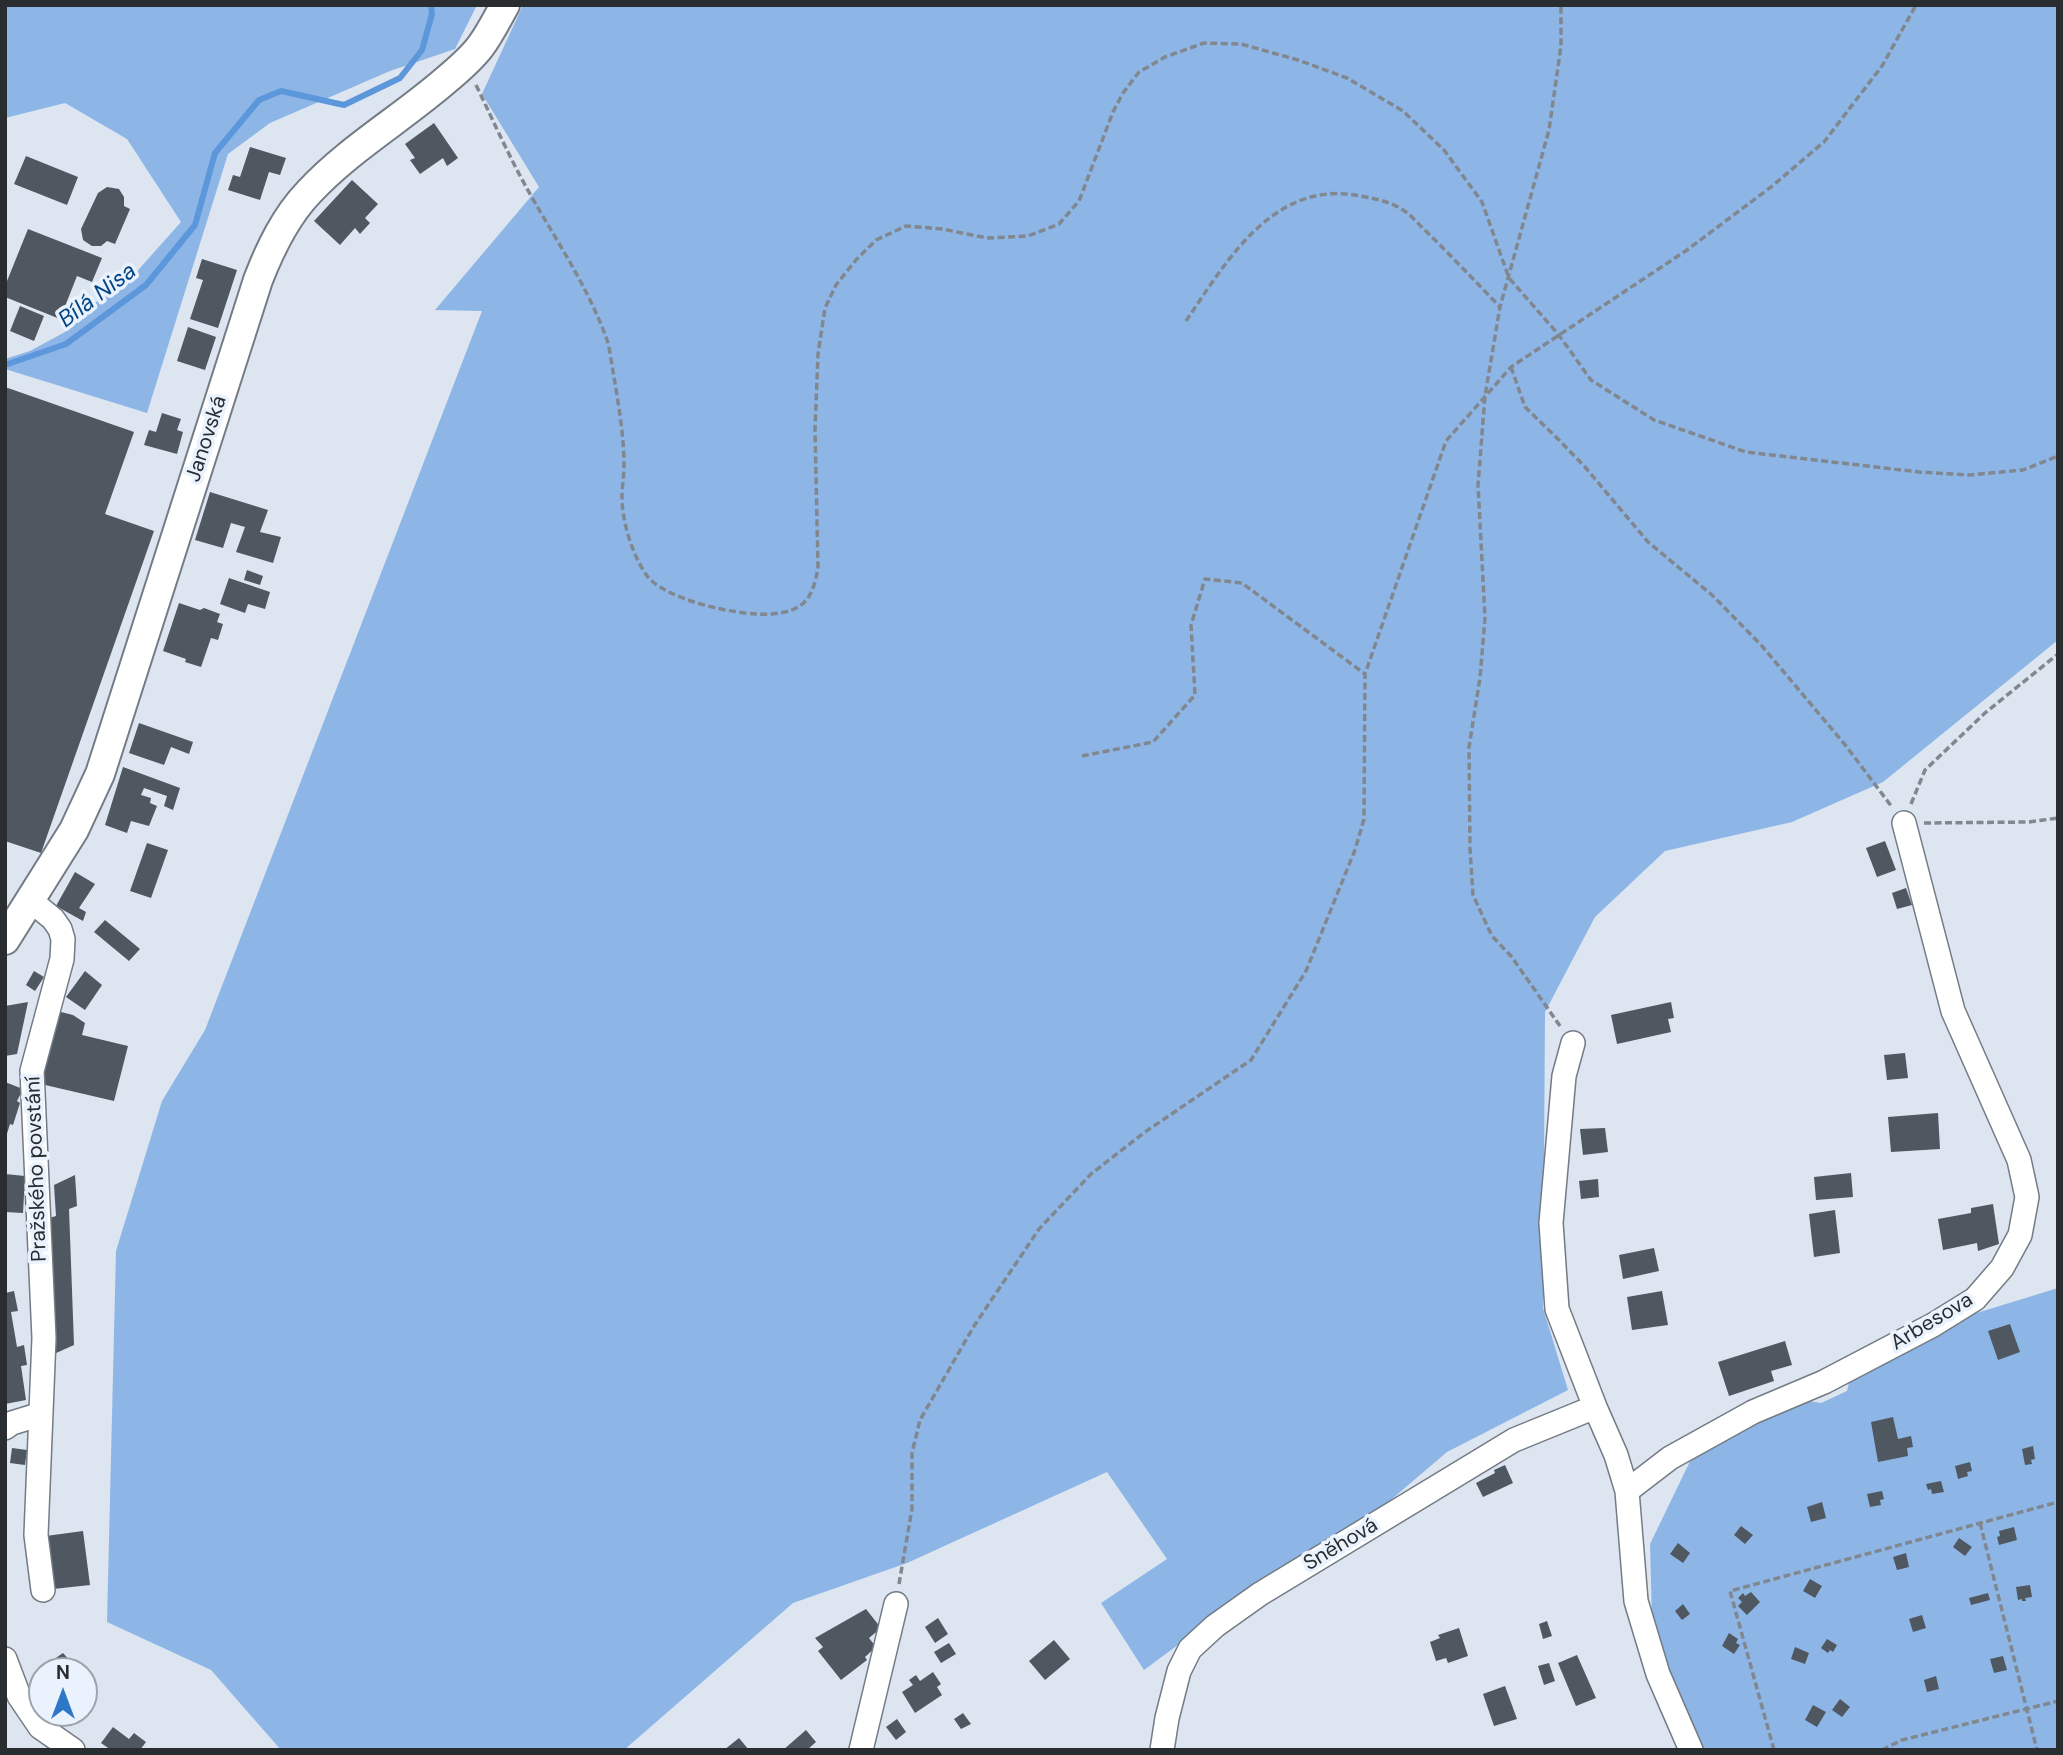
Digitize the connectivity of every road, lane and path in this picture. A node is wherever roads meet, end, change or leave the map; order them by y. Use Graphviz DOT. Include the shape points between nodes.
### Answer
graph roads {
  1 [pos="505,5"];
  2 [pos="1561,5"];
  3 [pos="1916,5"];
  4 [pos="465,63"];
  5 [pos="1509,278"];
  6 [pos="1500,307"];
  7 [pos="1186,321"];
  8 [pos="1558,334"];
  9 [pos="1511,367"];
  10 [pos="1485,396"];
  11 [pos="2058,456"];
  12 [pos="2058,654"];
  13 [pos="1366,674"];
  14 [pos="1082,756"];
  15 [pos="2058,818"];
  16 [pos="1904,822"];
  17 [pos="30,900"];
  18 [pos="5,940"];
  19 [pos="1573,1043"];
  20 [pos="1595,1407"];
  21 [pos="41,1414"];
  22 [pos="5,1428"];
  23 [pos="1627,1491"];
  24 [pos="2058,1502"];
  25 [pos="1980,1523"];
  26 [pos="43,1590"];
  27 [pos="896,1604"];
  28 [pos="5,1659"];
  29 [pos="2058,1701"];
  30 [pos="2028,1709"];
  31 [pos="73,1750"];
  32 [pos="861,1750"];
  33 [pos="1162,1750"];
  34 [pos="1691,1750"];
  35 [pos="1774,1750"];
  36 [pos="1882,1750"];
  37 [pos="2036,1750"];
  1 -- 4 [label="street, Janovská" via="481,46"];
  2 -- 5 [label="path" via="1562,46 1549,130"];
  3 -- 8 [label="path" via="1882,66 1824,142 1687,250"];
  4 -- 5 [label="path" via="608,341 624,464 622,501 628,533 645,573 653,584 702,605 755,616 788,613 807,601 815,585 818,354 825,308 836,285 876,240 906,226 987,238 1028,236 1059,224 1079,201 1123,93 1139,72 1164,57 1204,43 1241,44 1348,78 1403,111 1444,150 1482,202"];
  4 -- 17 [label="street, Janovská" via="318,183 272,246 100,774 74,830"];
  5 -- 6 [label="path"];
  5 -- 8 [label="path"];
  6 -- 7 [label="path" via="1405,211 1379,199 1337,192 1293,202 1264,222 1229,257"];
  6 -- 10 [label="path"];
  8 -- 9 [label="path"];
  8 -- 11 [label="path" via="1591,380 1654,420 1746,452 1969,475 2023,470"];
  9 -- 10 [label="path"];
  9 -- 16 [label="path" via="1525,407 1585,467 1648,542 1712,595 1762,646"];
  10 -- 13 [label="path" via="1446,441"];
  10 -- 19 [label="path" via="1478,485 1485,618 1469,747 1474,895 1492,936"];
  12 -- 16 [label="path" via="1985,713 1925,770"];
  13 -- 14 [label="path" via="1242,583 1205,579 1191,625 1195,695 1153,741"];
  13 -- 27 [label="path" via="1364,820 1306,971 1251,1060 1091,1174 1039,1229 974,1326 920,1420 912,1453 912,1509"];
  15 -- 16 [label="path"];
  16 -- 23 [label="street, Arbesova" via="1952,1011 2019,1160 2027,1197 2020,1235 2002,1268 1975,1299 1824,1382 1753,1412 1682,1451"];
  17 -- 18 [label="street, Janovská"];
  17 -- 21 [label="street, Pražského povstání" via="53,919 63,939 62,959 32,1071 44,1338"];
  19 -- 20 [label="street" via="1564,1076 1551,1223 1557,1309"];
  20 -- 23 [label="street"];
  20 -- 33 [label="street, Sněhová" via="1514,1440 1215,1626 1190,1649 1179,1671"];
  21 -- 22 [label="street"];
  21 -- 26 [label="street, Pražského povstání" via="36,1535"];
  23 -- 34 [label="street" via="1636,1601 1658,1674"];
  24 -- 25 [label="path"];
  25 -- 30 [label="path"];
  25 -- 35 [label="path" via="1730,1591"];
  27 -- 32 [label="street"];
  28 -- 31 [label="street" via="19,1696 40,1727"];
  29 -- 30 [label="path"];
  30 -- 36 [label="path" via="1902,1740"];
  30 -- 37 [label="path"];
}
